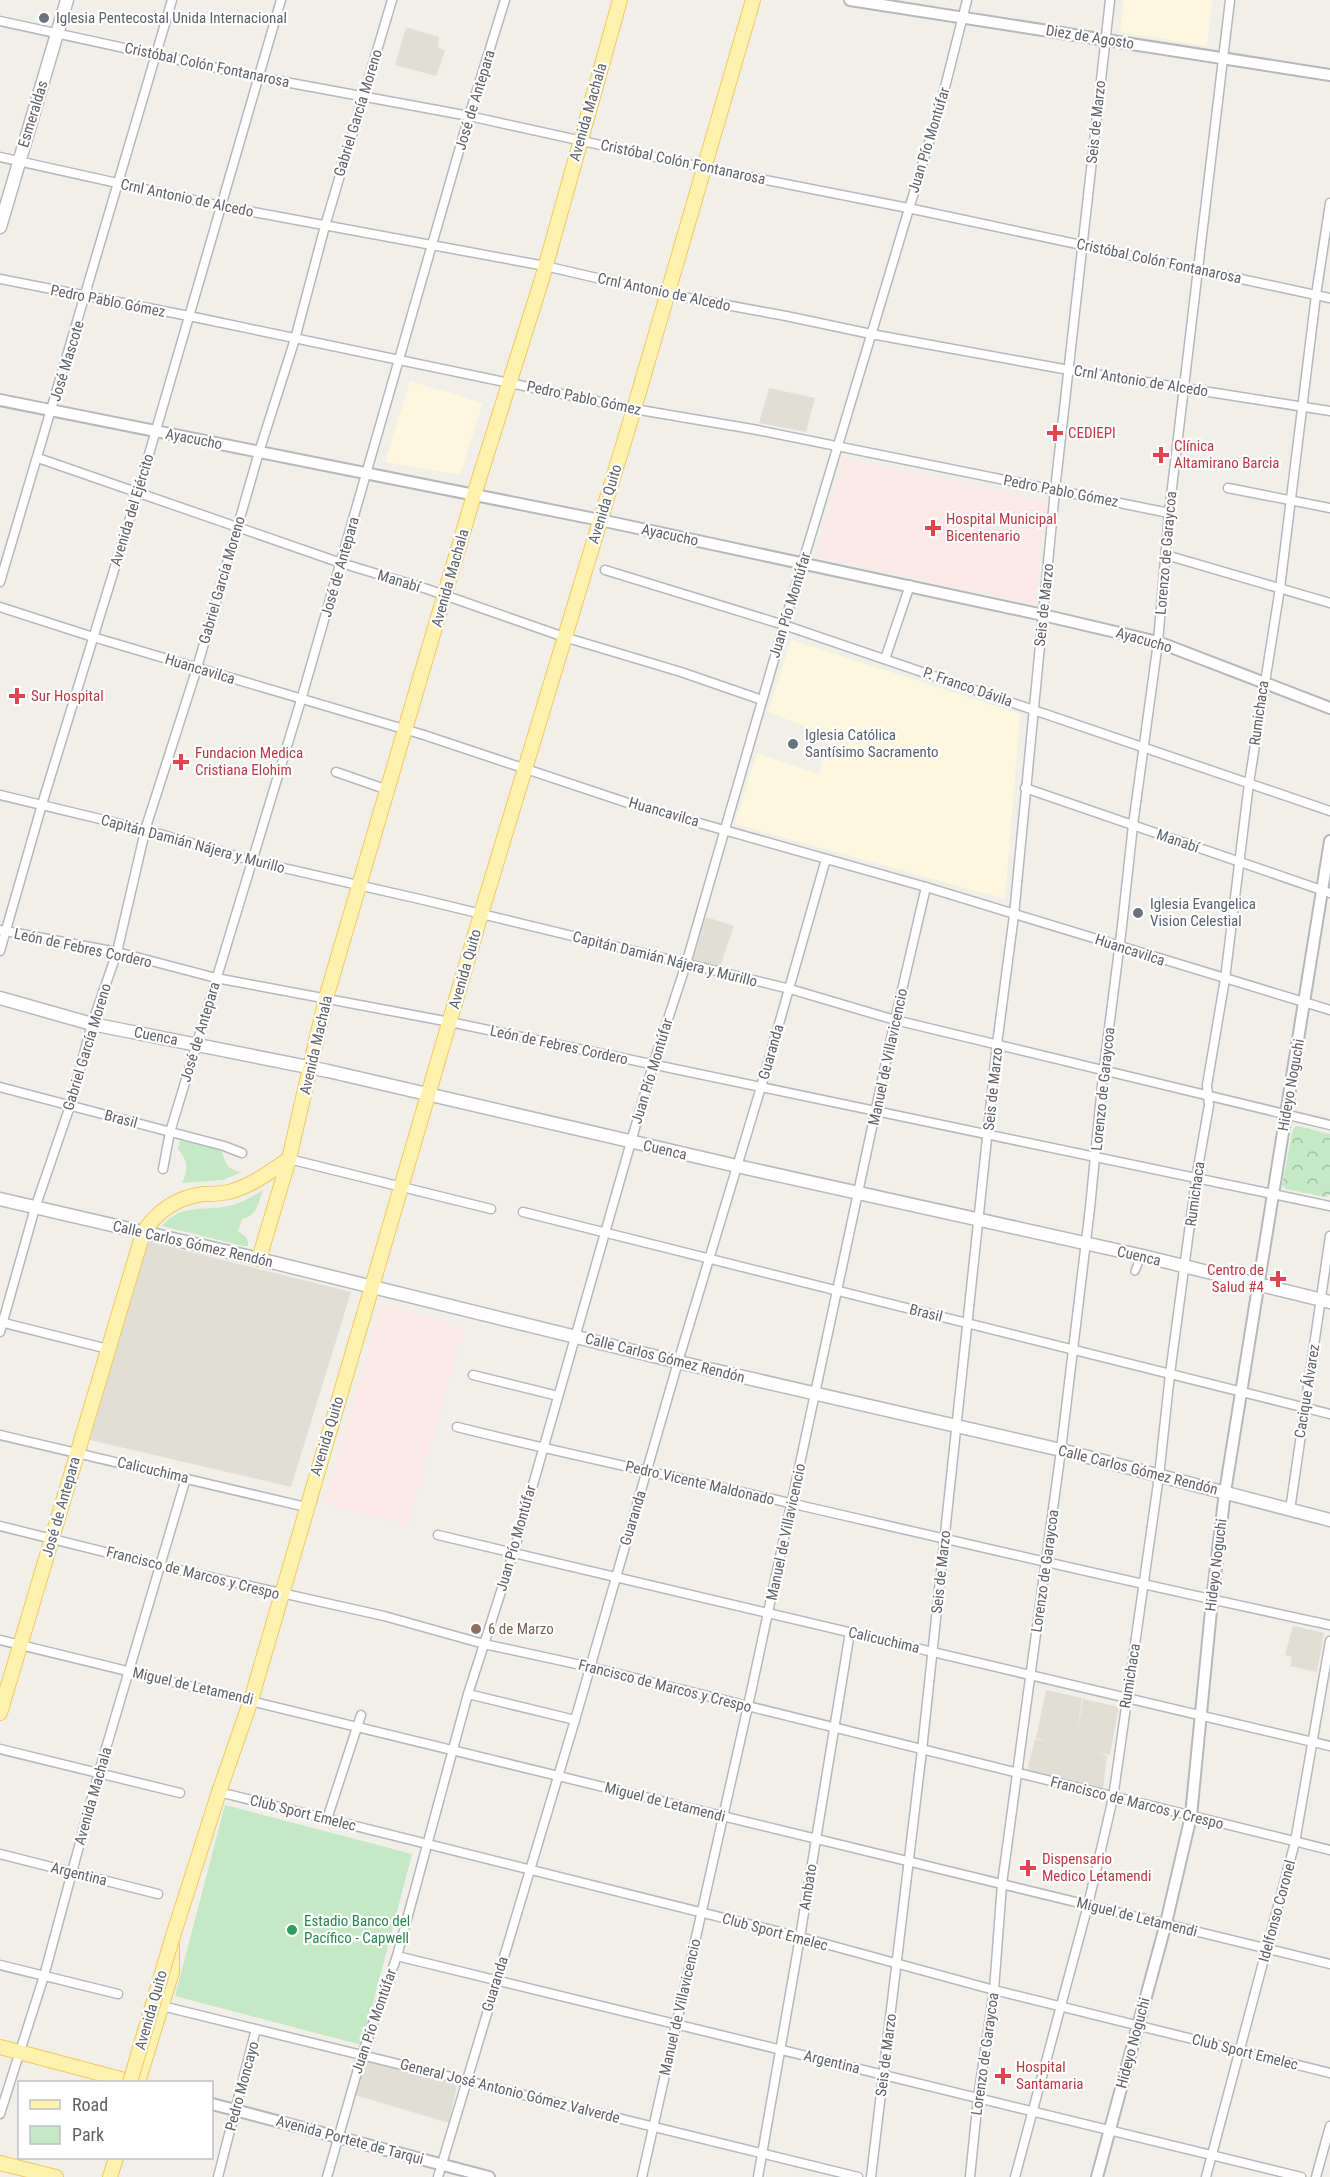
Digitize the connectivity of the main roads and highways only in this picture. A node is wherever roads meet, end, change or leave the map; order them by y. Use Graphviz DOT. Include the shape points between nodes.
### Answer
graph roads {
  1 [pos="59,0"];
  2 [pos="67,0"];
  3 [pos="621,0"];
  4 [pos="753,0"];
  5 [pos="53,32"];
  6 [pos="16,160"];
  7 [pos="0,204"];
  8 [pos="0,227"];
  9 [pos="0,998"];
  10 [pos="311,1067"];
  11 [pos="428,1095"];
  12 [pos="289,1159"];
  13 [pos="0,1199"];
  14 [pos="143,1233"];
  15 [pos="259,1258"];
  16 [pos="372,1286"];
  17 [pos="1326,1301"];
  18 [pos="1330,1520"];
  19 [pos="0,1713"];
  20 [pos="172,1938"];
  21 [pos="0,2047"];
  22 [pos="127,2081"];
  23 [pos="131,2081"];
  24 [pos="138,2081"];
  25 [pos="107,2159"];
  26 [pos="115,2159"];
  27 [pos="0,2163"];
  28 [pos="56,2177"];
  29 [pos="102,2177"];
  30 [pos="110,2177"];
  1 -- 5 [label="main road, Esmeraldas"];
  2 -- 5 [label="main road, Esmeraldas"];
  3 -- 10 [label="main road, Avenida Machala" via="326,998"];
  4 -- 11 [label="main road, Avenida Quito"];
  5 -- 6 [label="main road, Esmeraldas"];
  6 -- 7 [label="main road, Esmeraldas"];
  6 -- 8 [label="main road, Esmeraldas"];
  9 -- 10 [label="main road, Cuenca" via="92,1024"];
  10 -- 11 [label="main road, Cuenca"];
  10 -- 12 [label="main road, Avenida Machala"];
  11 -- 16 [label="main road, Avenida Quito"];
  11 -- 17 [label="main road, Cuenca"];
  12 -- 14 [label="main road" via="245,1187 173,1204 150,1221"];
  12 -- 15 [label="main road, Avenida Machala"];
  13 -- 14 [label="main road, Calle Carlos Gómez Rendón"];
  14 -- 15 [label="main road, Calle Carlos Gómez Rendón"];
  14 -- 19 [label="main road, José de Antepara"];
  15 -- 16 [label="main road, Calle Carlos Gómez Rendón"];
  16 -- 18 [label="main road, Calle Carlos Gómez Rendón" via="678,1362 1061,1450"];
  16 -- 20 [label="main road, Avenida Quito" via="251,1700"];
  20 -- 23 [label="main road, Avenida Quito, bridge"];
  20 -- 24 [label="main road, Avenida Quito" via="172,1972"];
  21 -- 22 [label="main road"];
  25 -- 29 [label="main road"];
  26 -- 30 [label="main road"];
  27 -- 28 [label="main road"];
}
